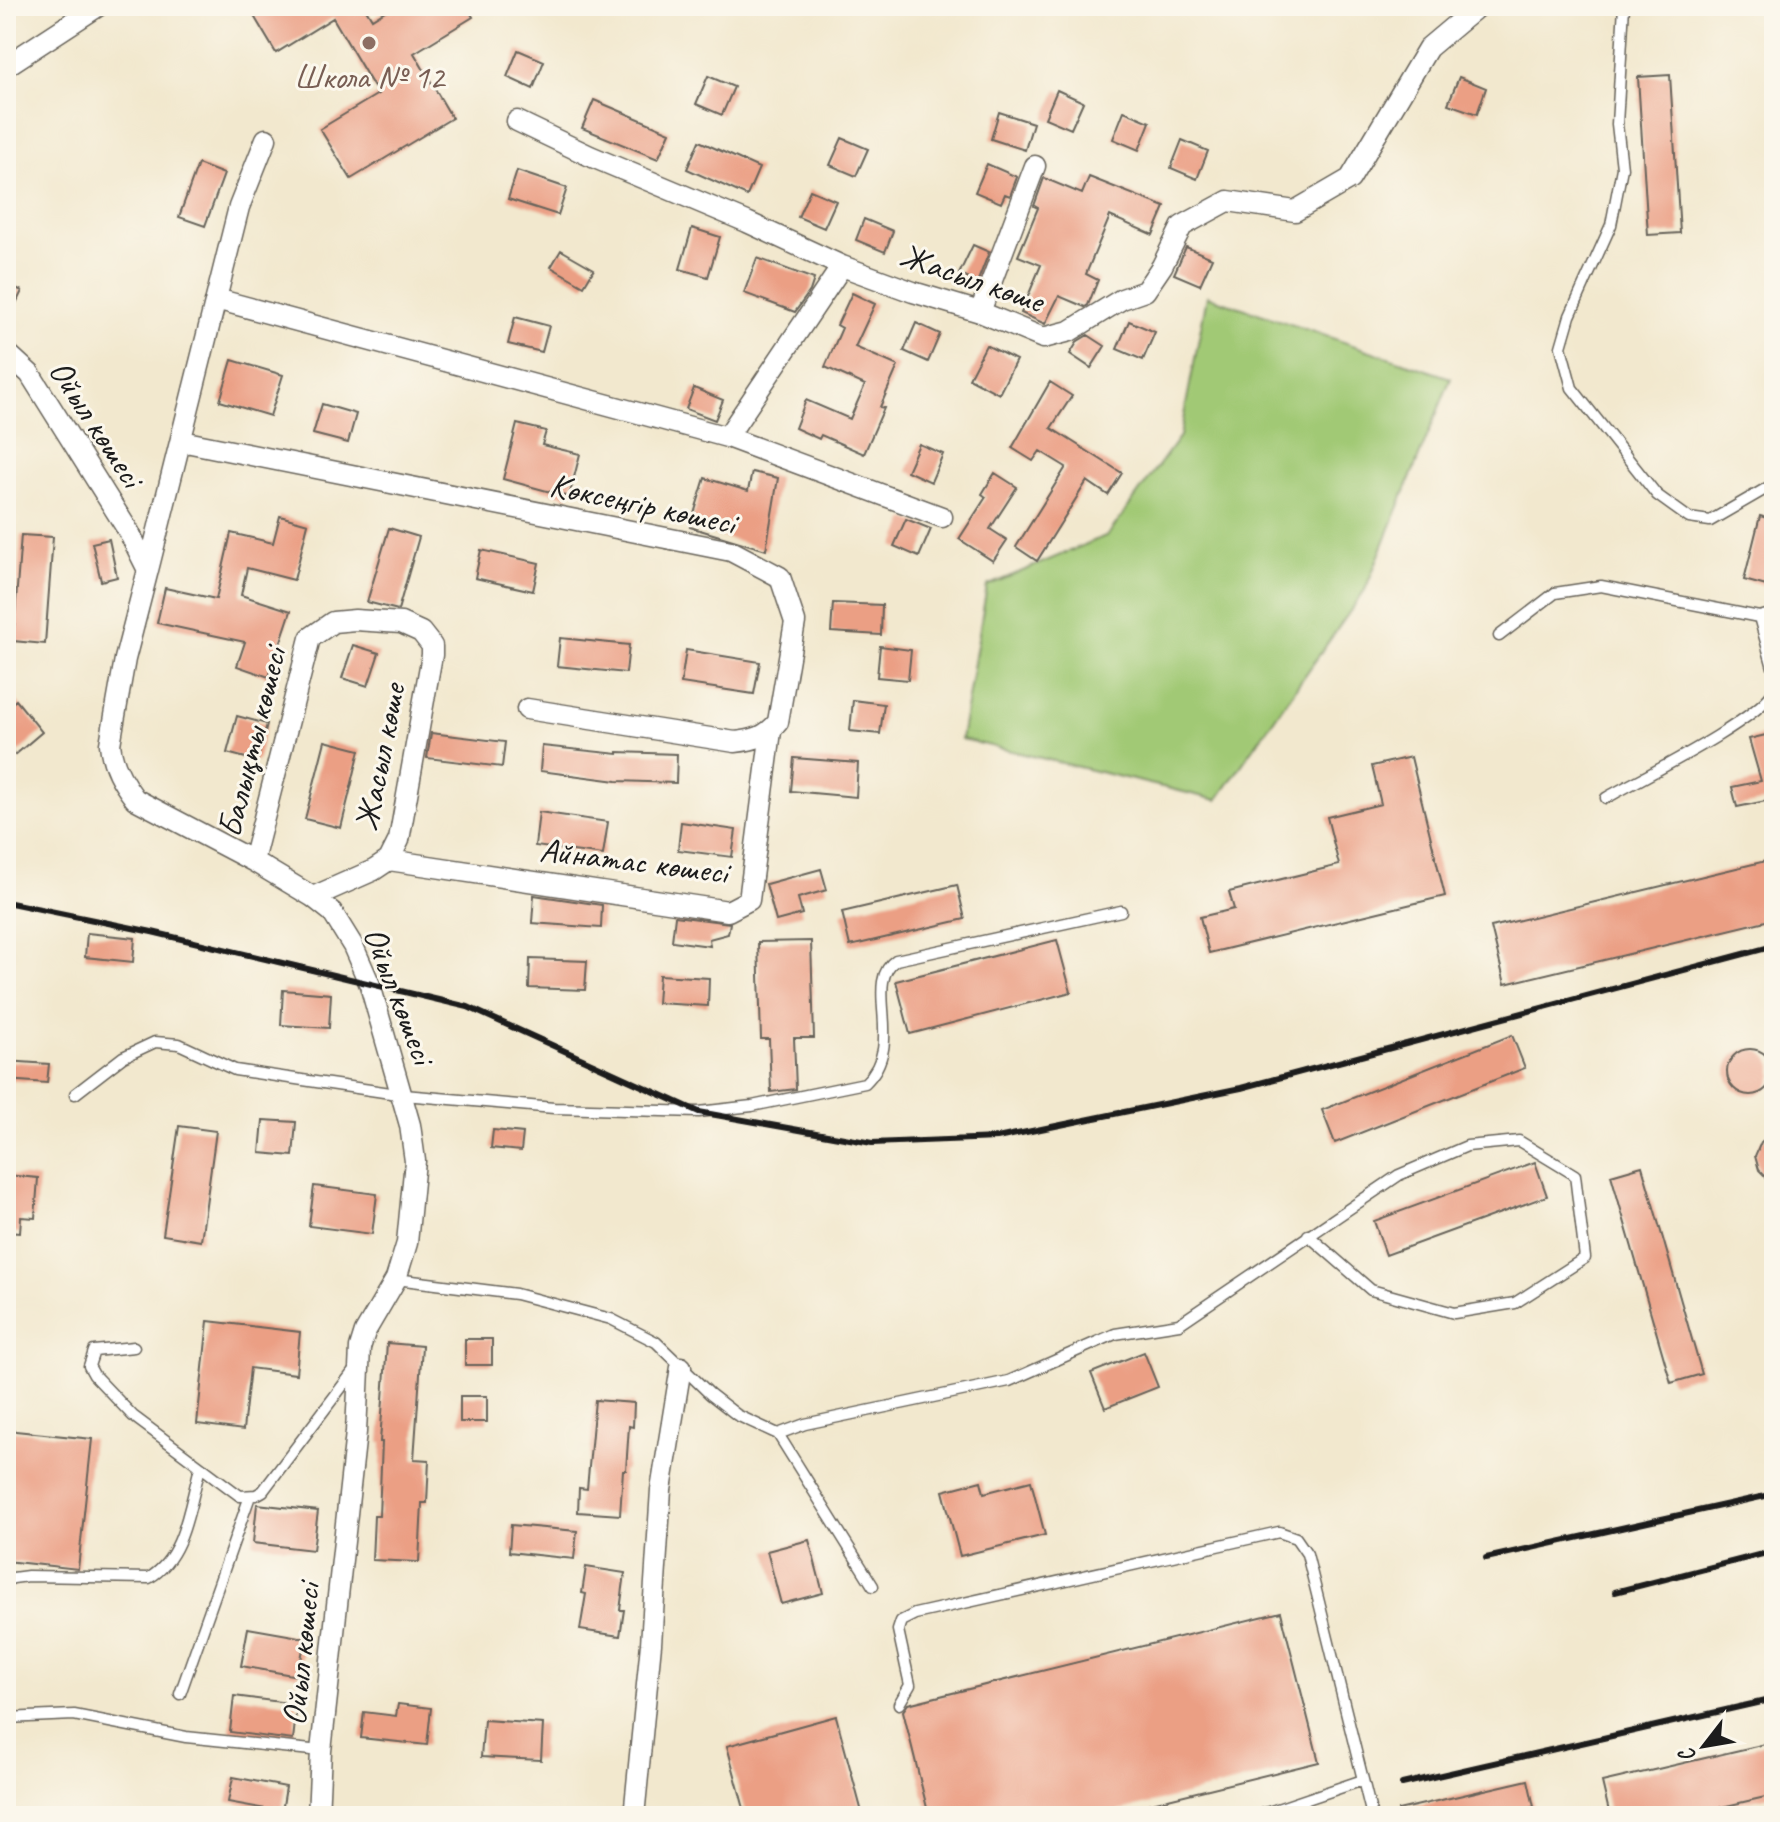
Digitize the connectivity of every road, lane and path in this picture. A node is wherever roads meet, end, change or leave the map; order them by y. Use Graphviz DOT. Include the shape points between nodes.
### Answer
graph roads {
  1 [pos="98,6"];
  2 [pos="1478,6"];
  3 [pos="1624,6"];
  4 [pos="6,66"];
  5 [pos="517,121"];
  6 [pos="266,139"];
  7 [pos="1035,166"];
  8 [pos="842,266"];
  9 [pos="216,299"];
  10 [pos="980,312"];
  11 [pos="6,352"];
  12 [pos="727,437"];
  13 [pos="181,441"];
  14 [pos="1774,484"];
  15 [pos="942,517"];
  16 [pos="148,570"];
  17 [pos="1774,613"];
  18 [pos="1759,617"];
  19 [pos="1499,636"];
  20 [pos="310,638"];
  21 [pos="1774,671"];
  22 [pos="1774,691"];
  23 [pos="527,709"];
  24 [pos="771,731"];
  25 [pos="1606,798"];
  26 [pos="389,860"];
  27 [pos="253,861"];
  28 [pos="313,897"];
  29 [pos="1121,911"];
  30 [pos="75,1094"];
  31 [pos="404,1095"];
  32 [pos="1308,1235"];
  33 [pos="396,1279"];
  34 [pos="134,1347"];
  35 [pos="359,1363"];
  36 [pos="681,1367"];
  37 [pos="778,1434"];
  38 [pos="200,1468"];
  39 [pos="250,1496"];
  40 [pos="6,1581"];
  41 [pos="873,1586"];
  42 [pos="180,1694"];
  43 [pos="899,1704"];
  44 [pos="6,1718"];
  45 [pos="321,1751"];
  46 [pos="1363,1780"];
  47 [pos="318,1816"];
  48 [pos="634,1816"];
  49 [pos="1257,1816"];
  50 [pos="1372,1816"];
  1 -- 4 [label="street"];
  2 -- 10 [label="street, Жасыл көше" via="1428,48 1350,179 1295,211 1228,201 1182,226 1145,291 1070,331 1043,338"];
  3 -- 14 [label="lane" via="1617,124 1622,168 1611,225 1561,347 1572,388 1657,495 1689,518 1710,521"];
  5 -- 8 [label="street, Жасыл көше"];
  6 -- 9 [label="street" via="239,207"];
  7 -- 10 [label="street"];
  8 -- 10 [label="street, Жасыл көше"];
  8 -- 12 [label="street"];
  9 -- 12 [label="street"];
  9 -- 13 [label="street"];
  11 -- 16 [label="street, Ойыл көшесі" via="30,374"];
  12 -- 15 [label="street"];
  13 -- 16 [label="street"];
  13 -- 24 [label="street, Көксеңгір көшесі" via="731,551 780,577 795,622 782,708"];
  16 -- 27 [label="street, Ойыл көшесі" via="125,659 111,756 135,799"];
  17 -- 18 [label="lane"];
  18 -- 19 [label="lane" via="1601,586 1555,593"];
  18 -- 21 [label="lane"];
  20 -- 26 [label="street, Жасыл көше" via="333,622 401,623 421,632 432,646 399,840"];
  20 -- 27 [label="street, Балықты көшесі"];
  22 -- 25 [label="lane" via="1741,721"];
  23 -- 24 [label="street" via="735,742"];
  24 -- 26 [label="street, Айнатас көшесі" via="749,900 728,911"];
  26 -- 28 [label="street, Жасыл көше"];
  27 -- 28 [label="street, Ойыл көшесі"];
  28 -- 31 [label="street, Ойыл көшесі" via="332,912 353,946"];
  29 -- 31 [label="lane" via="896,960 884,975 882,1061 865,1083 699,1112 554,1108"];
  30 -- 31 [label="lane" via="123,1057 155,1042 179,1044 235,1070"];
  31 -- 33 [label="street, Ойыл көшесі" via="415,1161 407,1243"];
  32 -- 32 [label="lane" via="1399,1175 1467,1146 1519,1141 1575,1175 1585,1258 1515,1303 1454,1313 1371,1290"];
  32 -- 37 [label="lane" via="1179,1324 1115,1334 1009,1381"];
  33 -- 35 [label="street, Ойыл көшесі" via="365,1332"];
  33 -- 36 [label="lane" via="516,1294 611,1319 656,1342"];
  34 -- 38 [label="lane" via="94,1351 89,1366 133,1416"];
  35 -- 39 [label="lane" via="263,1491"];
  35 -- 45 [label="street, Ойыл көшесі"];
  36 -- 37 [label="lane" via="737,1415"];
  36 -- 48 [label="street" via="661,1490"];
  37 -- 41 [label="lane"];
  38 -- 39 [label="lane" via="233,1493"];
  38 -- 40 [label="lane" via="175,1554 149,1578 28,1576"];
  39 -- 42 [label="lane"];
  43 -- 46 [label="lane" via="910,1685 898,1630 901,1621 915,1614 1279,1532 1296,1538 1307,1554"];
  44 -- 45 [label="lane" via="74,1715 186,1737"];
  45 -- 47 [label="street, Ойыл көшесі"];
  46 -- 49 [label="lane"];
  46 -- 50 [label="lane"];
}
